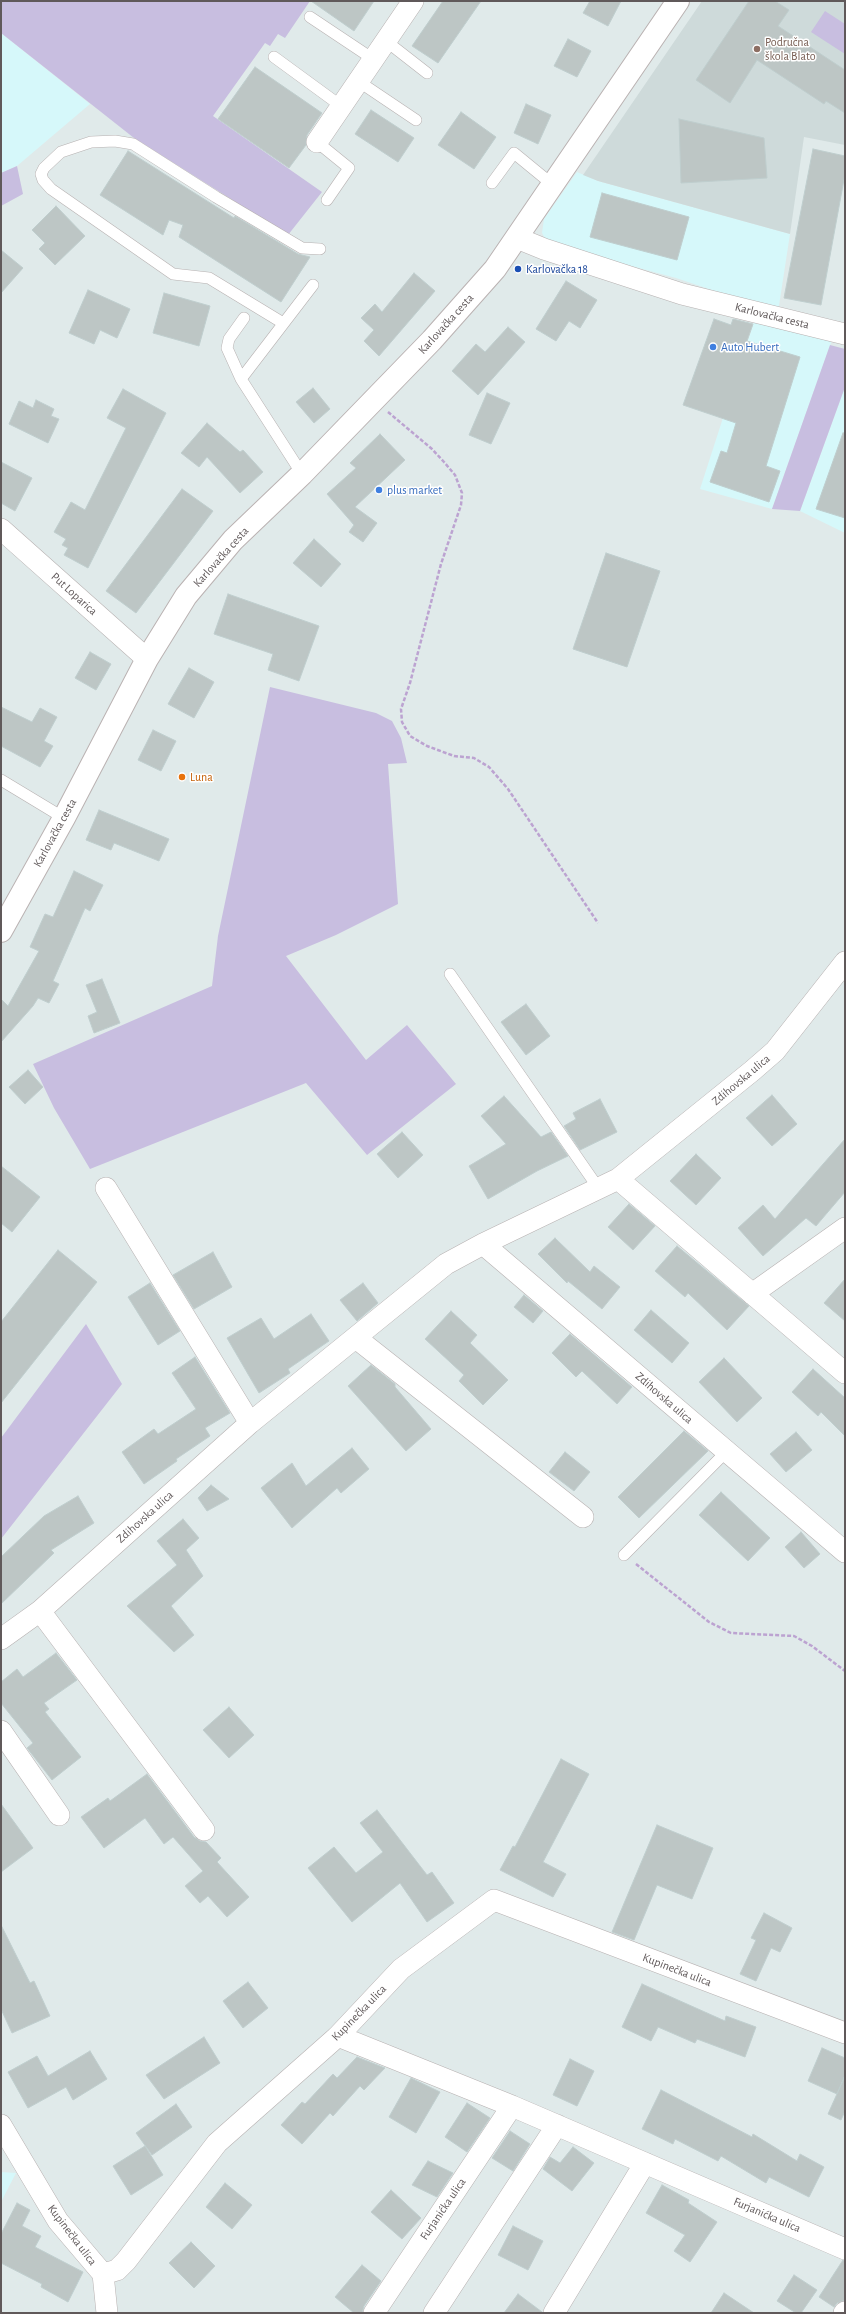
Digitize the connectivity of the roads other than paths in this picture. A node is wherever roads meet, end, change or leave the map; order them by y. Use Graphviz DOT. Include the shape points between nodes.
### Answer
graph roads {
  1 [pos="413,1"];
  2 [pos="678,1"];
  3 [pos="310,17"];
  4 [pos="386,41"];
  5 [pos="274,57"];
  6 [pos="373,59"];
  7 [pos="427,73"];
  8 [pos="358,81"];
  9 [pos="341,106"];
  10 [pos="416,120"];
  11 [pos="317,142"];
  12 [pos="492,183"];
  13 [pos="553,185"];
  14 [pos="327,200"];
  15 [pos="517,238"];
  16 [pos="320,249"];
  17 [pos="313,284"];
  18 [pos="244,318"];
  19 [pos="283,323"];
  20 [pos="845,334"];
  21 [pos="241,380"];
  22 [pos="302,474"];
  23 [pos="1,529"];
  24 [pos="147,659"];
  25 [pos="1,780"];
  26 [pos="64,818"];
  27 [pos="1,931"];
  28 [pos="845,962"];
  29 [pos="450,974"];
  30 [pos="618,1179"];
  31 [pos="106,1188"];
  32 [pos="599,1189"];
  33 [pos="845,1228"];
  34 [pos="483,1244"];
  35 [pos="752,1294"];
  36 [pos="356,1338"];
  37 [pos="845,1373"];
  38 [pos="250,1423"];
  39 [pos="726,1452"];
  40 [pos="583,1517"];
  41 [pos="845,1552"];
  42 [pos="624,1555"];
  43 [pos="40,1611"];
  44 [pos="1,1639"];
  45 [pos="1,1731"];
  46 [pos="59,1815"];
  47 [pos="204,1830"];
  48 [pos="845,2033"];
  49 [pos="338,2036"];
  50 [pos="512,2106"];
  51 [pos="1,2125"];
  52 [pos="557,2125"];
  53 [pos="645,2163"];
  54 [pos="845,2249"];
  55 [pos="103,2274"];
  56 [pos="107,2313"];
  57 [pos="374,2313"];
  58 [pos="434,2313"];
  59 [pos="554,2313"];
  1 -- 4 [label="street"];
  2 -- 13 [label="street, Karlovačka cesta"];
  3 -- 6 [label="lane"];
  4 -- 6 [label="street"];
  4 -- 7 [label="lane"];
  5 -- 9 [label="lane"];
  6 -- 8 [label="street"];
  8 -- 9 [label="street"];
  8 -- 10 [label="lane"];
  9 -- 11 [label="street"];
  11 -- 14 [label="lane" via="350,168"];
  12 -- 13 [label="lane" via="514,153"];
  13 -- 15 [label="street, Karlovačka cesta"];
  15 -- 20 [label="street, Karlovačka cesta" via="682,294"];
  15 -- 22 [label="street, Karlovačka cesta" via="495,269 432,340"];
  16 -- 19 [label="lane" via="302,248 134,144 115,141 91,142 61,152 41,174 51,189 173,274 209,278"];
  17 -- 19 [label="lane"];
  18 -- 21 [label="lane" via="229,339 227,348"];
  19 -- 21 [label="lane"];
  21 -- 22 [label="lane"];
  22 -- 24 [label="street, Karlovačka cesta" via="228,546 186,596"];
  23 -- 24 [label="street, Put Loparica"];
  24 -- 26 [label="street, Karlovačka cesta"];
  25 -- 26 [label="lane"];
  26 -- 27 [label="street, Karlovačka cesta"];
  28 -- 30 [label="street, Zdihovska ulica" via="775,1051"];
  29 -- 32 [label="lane"];
  30 -- 32 [label="street, Zdihovska ulica"];
  30 -- 35 [label="street"];
  31 -- 38 [label="street"];
  32 -- 34 [label="street, Zdihovska ulica"];
  33 -- 35 [label="street"];
  34 -- 36 [label="street, Zdihovska ulica" via="446,1264"];
  34 -- 39 [label="street, Zdihovska ulica"];
  35 -- 37 [label="street"];
  36 -- 38 [label="street, Zdihovska ulica"];
  36 -- 40 [label="street"];
  38 -- 43 [label="street, Zdihovska ulica"];
  39 -- 41 [label="street, Zdihovska ulica"];
  39 -- 42 [label="lane"];
  43 -- 44 [label="street, Zdihovska ulica"];
  43 -- 47 [label="street"];
  45 -- 46 [label="street"];
  48 -- 49 [label="street, Kupinečka ulica" via="494,1900 401,1969"];
  49 -- 50 [label="street, Furjanićka ulica"];
  49 -- 55 [label="street, Kupinečka ulica" via="217,2143 126,2261 117,2270"];
  50 -- 52 [label="street, Furjanićka ulica"];
  50 -- 57 [label="street, Furjanićka ulica"];
  51 -- 55 [label="street, Kupinečka ulica" via="58,2221"];
  52 -- 53 [label="street, Furjanićka ulica"];
  52 -- 58 [label="street"];
  53 -- 54 [label="street, Furjanićka ulica"];
  53 -- 59 [label="street"];
  55 -- 56 [label="street"];
}
